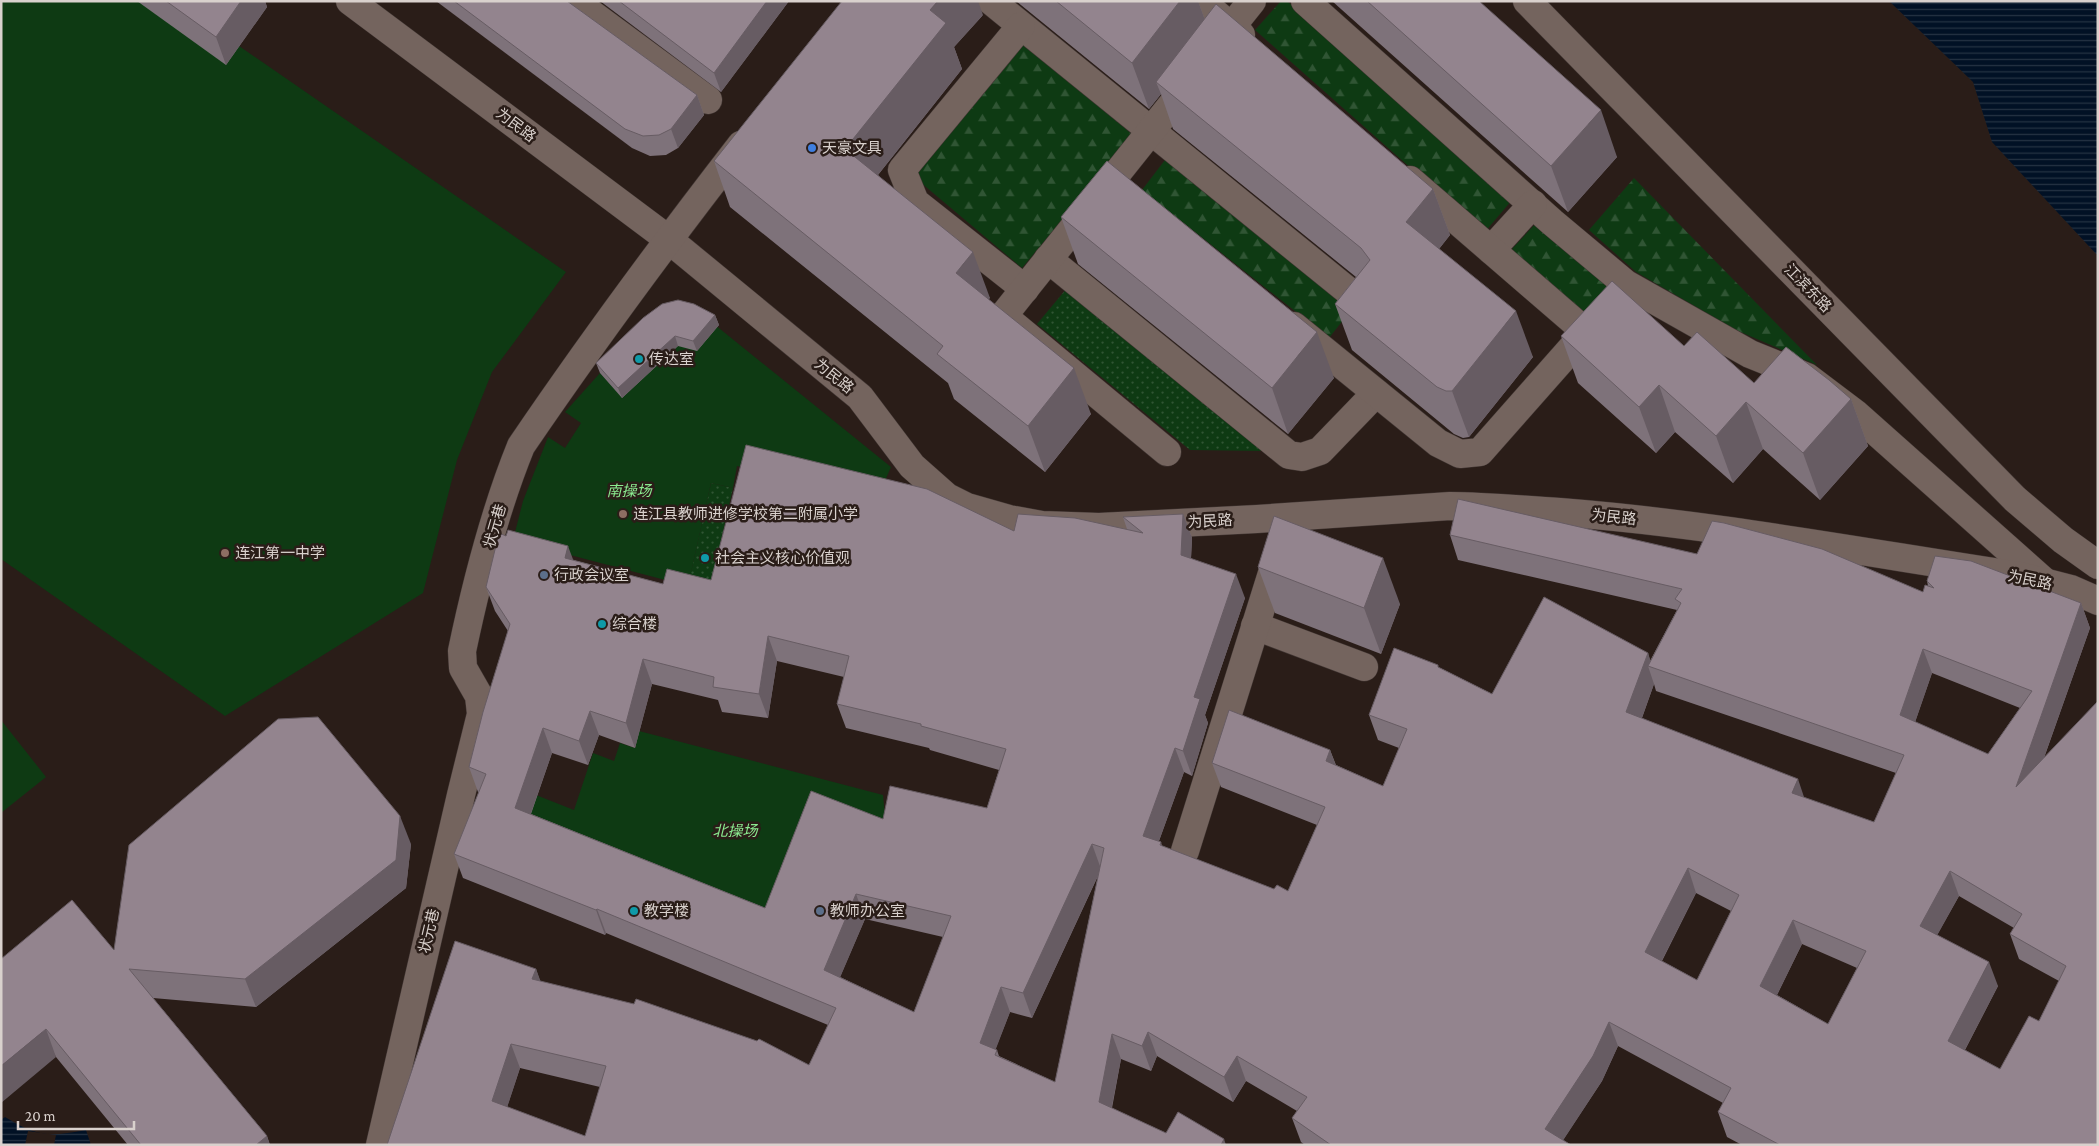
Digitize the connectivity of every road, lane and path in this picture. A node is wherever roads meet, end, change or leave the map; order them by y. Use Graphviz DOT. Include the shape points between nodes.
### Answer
graph roads {
  1 [pos="350,1"];
  2 [pos="574,1"];
  3 [pos="991,1"];
  4 [pos="1201,1"];
  5 [pos="1252,1"];
  6 [pos="1305,1"];
  7 [pos="1527,1"];
  8 [pos="1021,26"];
  9 [pos="1231,27"];
  10 [pos="1261,52"];
  11 [pos="708,100"];
  12 [pos="755,127"];
  13 [pos="1151,132"];
  14 [pos="1394,167"];
  15 [pos="1533,204"];
  16 [pos="668,239"];
  17 [pos="1491,250"];
  18 [pos="1048,259"];
  19 [pos="1025,289"];
  20 [pos="1368,307"];
  21 [pos="1275,311"];
  22 [pos="1376,393"];
  23 [pos="1167,452"];
  24 [pos="1289,517"];
  25 [pos="2098,565"];
  26 [pos="2046,583"];
  27 [pos="2098,601"];
  28 [pos="1255,626"];
  29 [pos="1364,667"];
  30 [pos="1185,851"];
  31 [pos="380,1145"];
  1 -- 16 [label="street, 为民路"];
  2 -- 11 [label="street"];
  3 -- 8 [label="street"];
  4 -- 9 [label="street"];
  5 -- 9 [label="street"];
  6 -- 15 [label="street"];
  7 -- 25 [label="street, 江滨东路" via="2015,498 2063,540"];
  8 -- 13 [label="street"];
  8 -- 19 [label="street" via="902,170 914,202"];
  9 -- 10 [label="street"];
  9 -- 13 [label="street"];
  12 -- 16 [label="street, 状元巷"];
  13 -- 18 [label="street" via="1121,185"];
  13 -- 20 [label="street"];
  14 -- 17 [label="street"];
  15 -- 17 [label="street"];
  15 -- 26 [label="street" via="1626,284 1750,354 1807,378 1856,414"];
  16 -- 24 [label="street, 为民路" via="860,397 912,466 947,497 967,507 1042,525 1090,526"];
  16 -- 31 [label="street, 状元巷" via="521,446 503,495 462,651 463,668 479,696 482,714 460,795"];
  17 -- 22 [label="street" via="1586,332 1480,452 1460,454 1438,443"];
  18 -- 19 [label="street"];
  18 -- 22 [label="street" via="1288,455 1302,457 1320,451"];
  19 -- 23 [label="street" via="1003,316"];
  21 -- 22 [label="street"];
  24 -- 26 [label="street, 为民路" via="1450,506 1613,517 1708,528 2020,576"];
  24 -- 28 [label="street"];
  26 -- 27 [label="street, 为民路" via="2071,589"];
  28 -- 29 [label="street"];
  28 -- 30 [label="street"];
}
